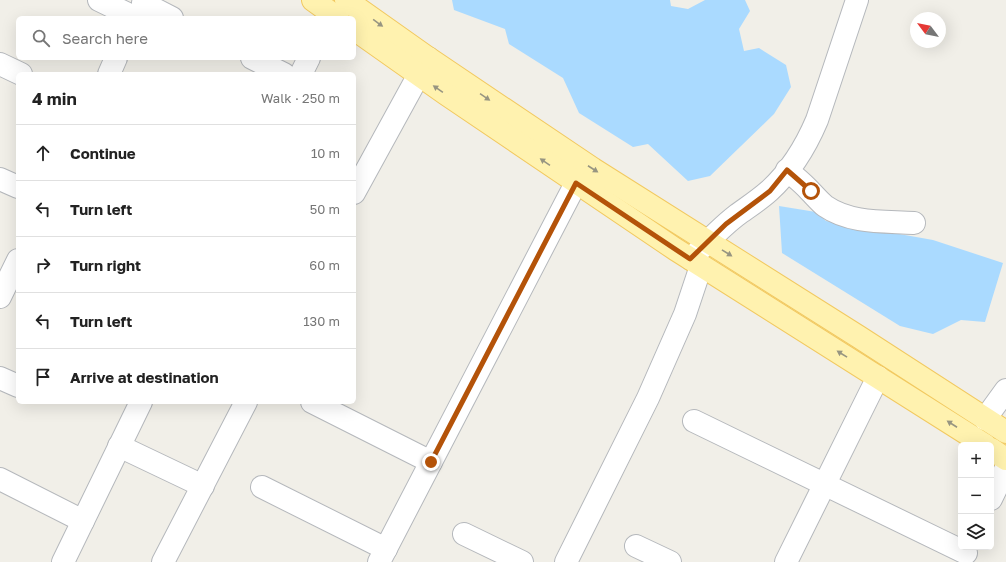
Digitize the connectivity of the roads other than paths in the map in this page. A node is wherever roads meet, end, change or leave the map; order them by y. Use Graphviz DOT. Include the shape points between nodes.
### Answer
graph roads {
  1 [pos="98,0"];
  2 [pos="313,0"];
  3 [pos="857,0"];
  4 [pos="140,10"];
  5 [pos="336,12"];
  6 [pos="164,16"];
  7 [pos="356,25"];
  8 [pos="356,31"];
  9 [pos="115,60"];
  10 [pos="256,60"];
  11 [pos="308,60"];
  12 [pos="0,64"];
  13 [pos="423,67"];
  14 [pos="17,72"];
  15 [pos="110,72"];
  16 [pos="280,72"];
  17 [pos="302,72"];
  18 [pos="787,170"];
  19 [pos="0,179"];
  20 [pos="576,183"];
  21 [pos="16,187"];
  22 [pos="356,189"];
  23 [pos="914,223"];
  24 [pos="708,242"];
  25 [pos="696,262"];
  26 [pos="16,264"];
  27 [pos="6,286"];
  28 [pos="878,377"];
  29 [pos="0,378"];
  30 [pos="16,385"];
  31 [pos="1006,390"];
  32 [pos="140,404"];
  33 [pos="245,404"];
  34 [pos="316,404"];
  35 [pos="985,419"];
  36 [pos="694,421"];
  37 [pos="1006,432"];
  38 [pos="980,442"];
  39 [pos="119,446"];
  40 [pos="994,451"];
  41 [pos="1006,459"];
  42 [pos="431,462"];
  43 [pos="1006,468"];
  44 [pos="0,479"];
  45 [pos="825,485"];
  46 [pos="203,486"];
  47 [pos="262,486"];
  48 [pos="994,493"];
  49 [pos="83,521"];
  50 [pos="464,534"];
  51 [pos="636,546"];
  52 [pos="966,554"];
  53 [pos="383,555"];
  54 [pos="63,562"];
  55 [pos="163,562"];
  56 [pos="522,562"];
  57 [pos="566,562"];
  58 [pos="670,562"];
  59 [pos="786,562"];
  1 -- 4 [label="street"];
  2 -- 5 [label="main road"];
  3 -- 18 [label="street" via="817,120"];
  4 -- 6 [label="street"];
  7 -- 13 [label="main road, one-way"];
  8 -- 13 [label="main road"];
  9 -- 15 [label="street"];
  10 -- 16 [label="street"];
  11 -- 17 [label="street"];
  12 -- 14 [label="street"];
  20 -- 13 [label="main road, one-way"];
  13 -- 22 [label="street"];
  13 -- 24 [label="main road, one-way" via="593,169"];
  18 -- 23 [label="street" via="826,206 838,213 863,220"];
  18 -- 24 [label="street" via="770,191 737,215"];
  19 -- 21 [label="street"];
  20 -- 25 [label="main road"];
  20 -- 42 [label="street"];
  24 -- 25 [label="street"];
  24 -- 35 [label="main road, one-way"];
  28 -- 25 [label="main road, one-way"];
  25 -- 57 [label="street" via="685,314 651,391"];
  26 -- 27 [label="street"];
  38 -- 28 [label="main road, one-way"];
  28 -- 45 [label="street"];
  29 -- 30 [label="street"];
  31 -- 35 [label="street"];
  32 -- 39 [label="street"];
  33 -- 46 [label="street"];
  34 -- 42 [label="street"];
  35 -- 37 [label="main road"];
  36 -- 45 [label="street"];
  39 -- 46 [label="street"];
  39 -- 49 [label="street"];
  40 -- 41 [label="main road"];
  42 -- 53 [label="street"];
  43 -- 48 [label="street"];
  44 -- 49 [label="street"];
  45 -- 52 [label="street"];
  45 -- 59 [label="street"];
  46 -- 55 [label="street"];
  47 -- 53 [label="street"];
  49 -- 54 [label="street"];
  50 -- 56 [label="street"];
  51 -- 58 [label="street"];
}
